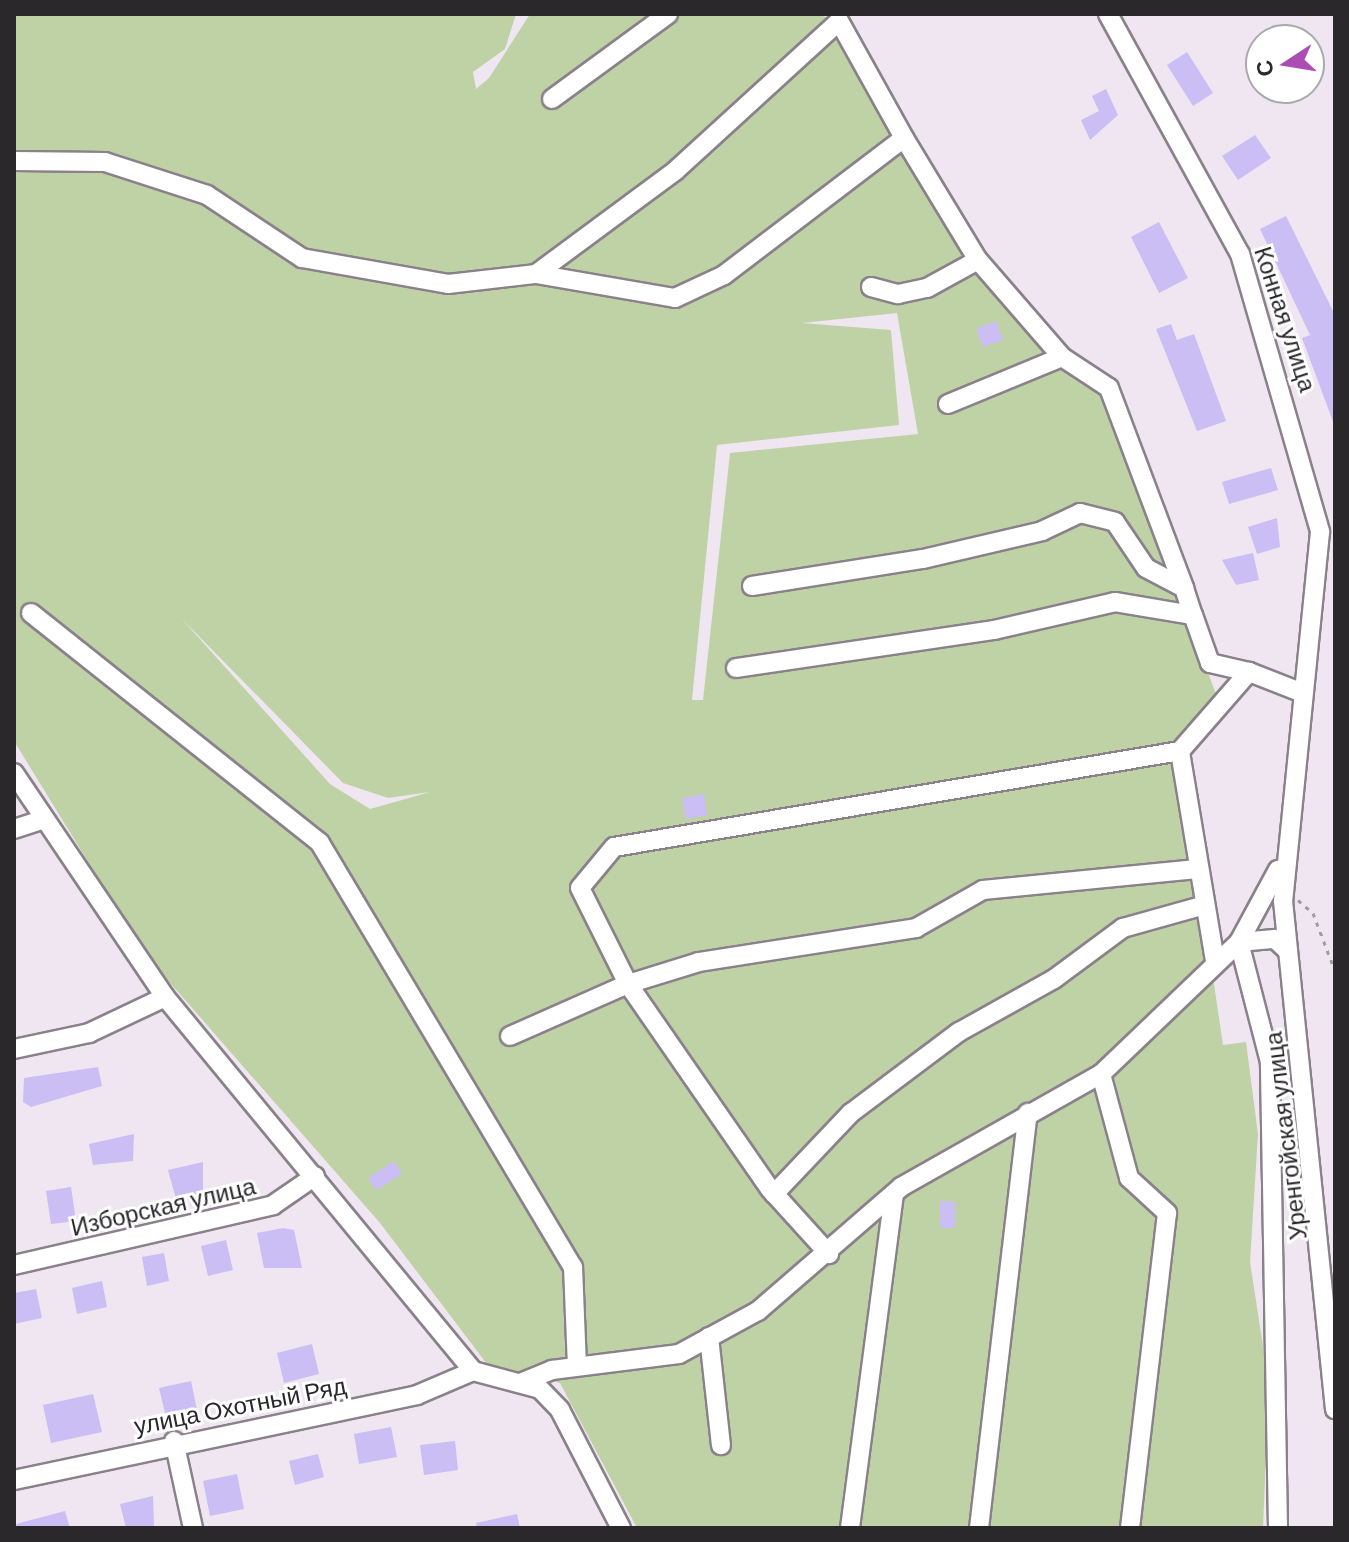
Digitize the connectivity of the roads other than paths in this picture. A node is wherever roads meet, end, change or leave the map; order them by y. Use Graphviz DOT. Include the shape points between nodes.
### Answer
graph roads {
  1 [pos="668,14"];
  2 [pos="1108,14"];
  3 [pos="837,16"];
  4 [pos="552,99"];
  5 [pos="904,138"];
  6 [pos="14,161"];
  7 [pos="978,260"];
  8 [pos="536,274"];
  9 [pos="871,287"];
  10 [pos="1062,357"];
  11 [pos="948,404"];
  12 [pos="752,586"];
  13 [pos="1184,588"];
  14 [pos="31,613"];
  15 [pos="1193,615"];
  16 [pos="736,668"];
  17 [pos="1249,672"];
  18 [pos="1303,693"];
  19 [pos="1180,751"];
  20 [pos="14,773"];
  21 [pos="42,820"];
  22 [pos="14,829"];
  23 [pos="1282,859"];
  24 [pos="1197,869"];
  25 [pos="1205,905"];
  26 [pos="1239,942"];
  27 [pos="1287,950"];
  28 [pos="1215,961"];
  29 [pos="628,984"];
  30 [pos="165,997"];
  31 [pos="510,1036"];
  32 [pos="14,1049"];
  33 [pos="1101,1074"];
  34 [pos="1028,1113"];
  35 [pos="315,1176"];
  36 [pos="774,1194"];
  37 [pos="894,1194"];
  38 [pos="829,1254"];
  39 [pos="14,1265"];
  40 [pos="709,1337"];
  41 [pos="577,1366"];
  42 [pos="473,1371"];
  43 [pos="520,1383"];
  44 [pos="1335,1409"];
  45 [pos="174,1441"];
  46 [pos="721,1445"];
  47 [pos="14,1480"];
  48 [pos="193,1528"];
  49 [pos="621,1528"];
  50 [pos="850,1528"];
  51 [pos="979,1528"];
  52 [pos="1130,1528"];
  53 [pos="1278,1528"];
  1 -- 4 [label="street"];
  2 -- 18 [label="street, Конная улица" via="1223,212 1292,415 1320,532"];
  3 -- 5 [label="street"];
  3 -- 8 [label="street" via="675,171"];
  5 -- 7 [label="street"];
  5 -- 8 [label="street" via="724,275 675,298"];
  6 -- 8 [label="street" via="105,162 207,195 302,258 448,284"];
  7 -- 9 [label="street" via="927,288 898,294"];
  7 -- 10 [label="street"];
  10 -- 11 [label="street"];
  10 -- 13 [label="street" via="1109,388"];
  12 -- 13 [label="street" via="923,559 1042,531 1080,513 1115,522 1146,568"];
  13 -- 15 [label="street"];
  14 -- 41 [label="street" via="320,843 573,1267"];
  15 -- 16 [label="street" via="1115,602 994,630"];
  15 -- 17 [label="street" via="1210,663"];
  17 -- 18 [label="street"];
  17 -- 19 [label="street"];
  18 -- 23 [label="street, Конная улица"];
  19 -- 24 [label="street" via="1192,791"];
  19 -- 29 [label="street" via="614,847 580,888"];
  20 -- 21 [label="street"];
  21 -- 22 [label="street"];
  21 -- 30 [label="street"];
  23 -- 26 [label="street"];
  23 -- 27 [label="street, Уренгойская улица"];
  24 -- 25 [label="street"];
  24 -- 29 [label="street" via="983,890 916,928 699,962"];
  25 -- 28 [label="street"];
  25 -- 36 [label="street" via="1123,928 1054,979 959,1032 851,1113"];
  26 -- 27 [label="street" via="1275,939"];
  26 -- 28 [label="street"];
  26 -- 53 [label="street" via="1270,1062"];
  27 -- 44 [label="street, Уренгойская улица"];
  28 -- 33 [label="street"];
  29 -- 31 [label="street"];
  29 -- 36 [label="street"];
  30 -- 32 [label="street" via="89,1033"];
  30 -- 35 [label="street"];
  33 -- 34 [label="street"];
  33 -- 52 [label="street" via="1129,1178 1167,1213"];
  34 -- 37 [label="street"];
  34 -- 51 [label="street"];
  35 -- 39 [label="street, Изборская улица" via="273,1205"];
  35 -- 42 [label="street"];
  36 -- 38 [label="street"];
  37 -- 38 [label="street"];
  37 -- 50 [label="street"];
  38 -- 40 [label="street" via="758,1311"];
  40 -- 41 [label="street" via="679,1354"];
  40 -- 46 [label="street"];
  41 -- 43 [label="street"];
  42 -- 43 [label="street"];
  42 -- 45 [label="street, улица Охотный Ряд" via="417,1395"];
  43 -- 49 [label="street" via="540,1389 560,1410"];
  45 -- 47 [label="street, улица Охотный Ряд"];
  45 -- 48 [label="street"];
}
